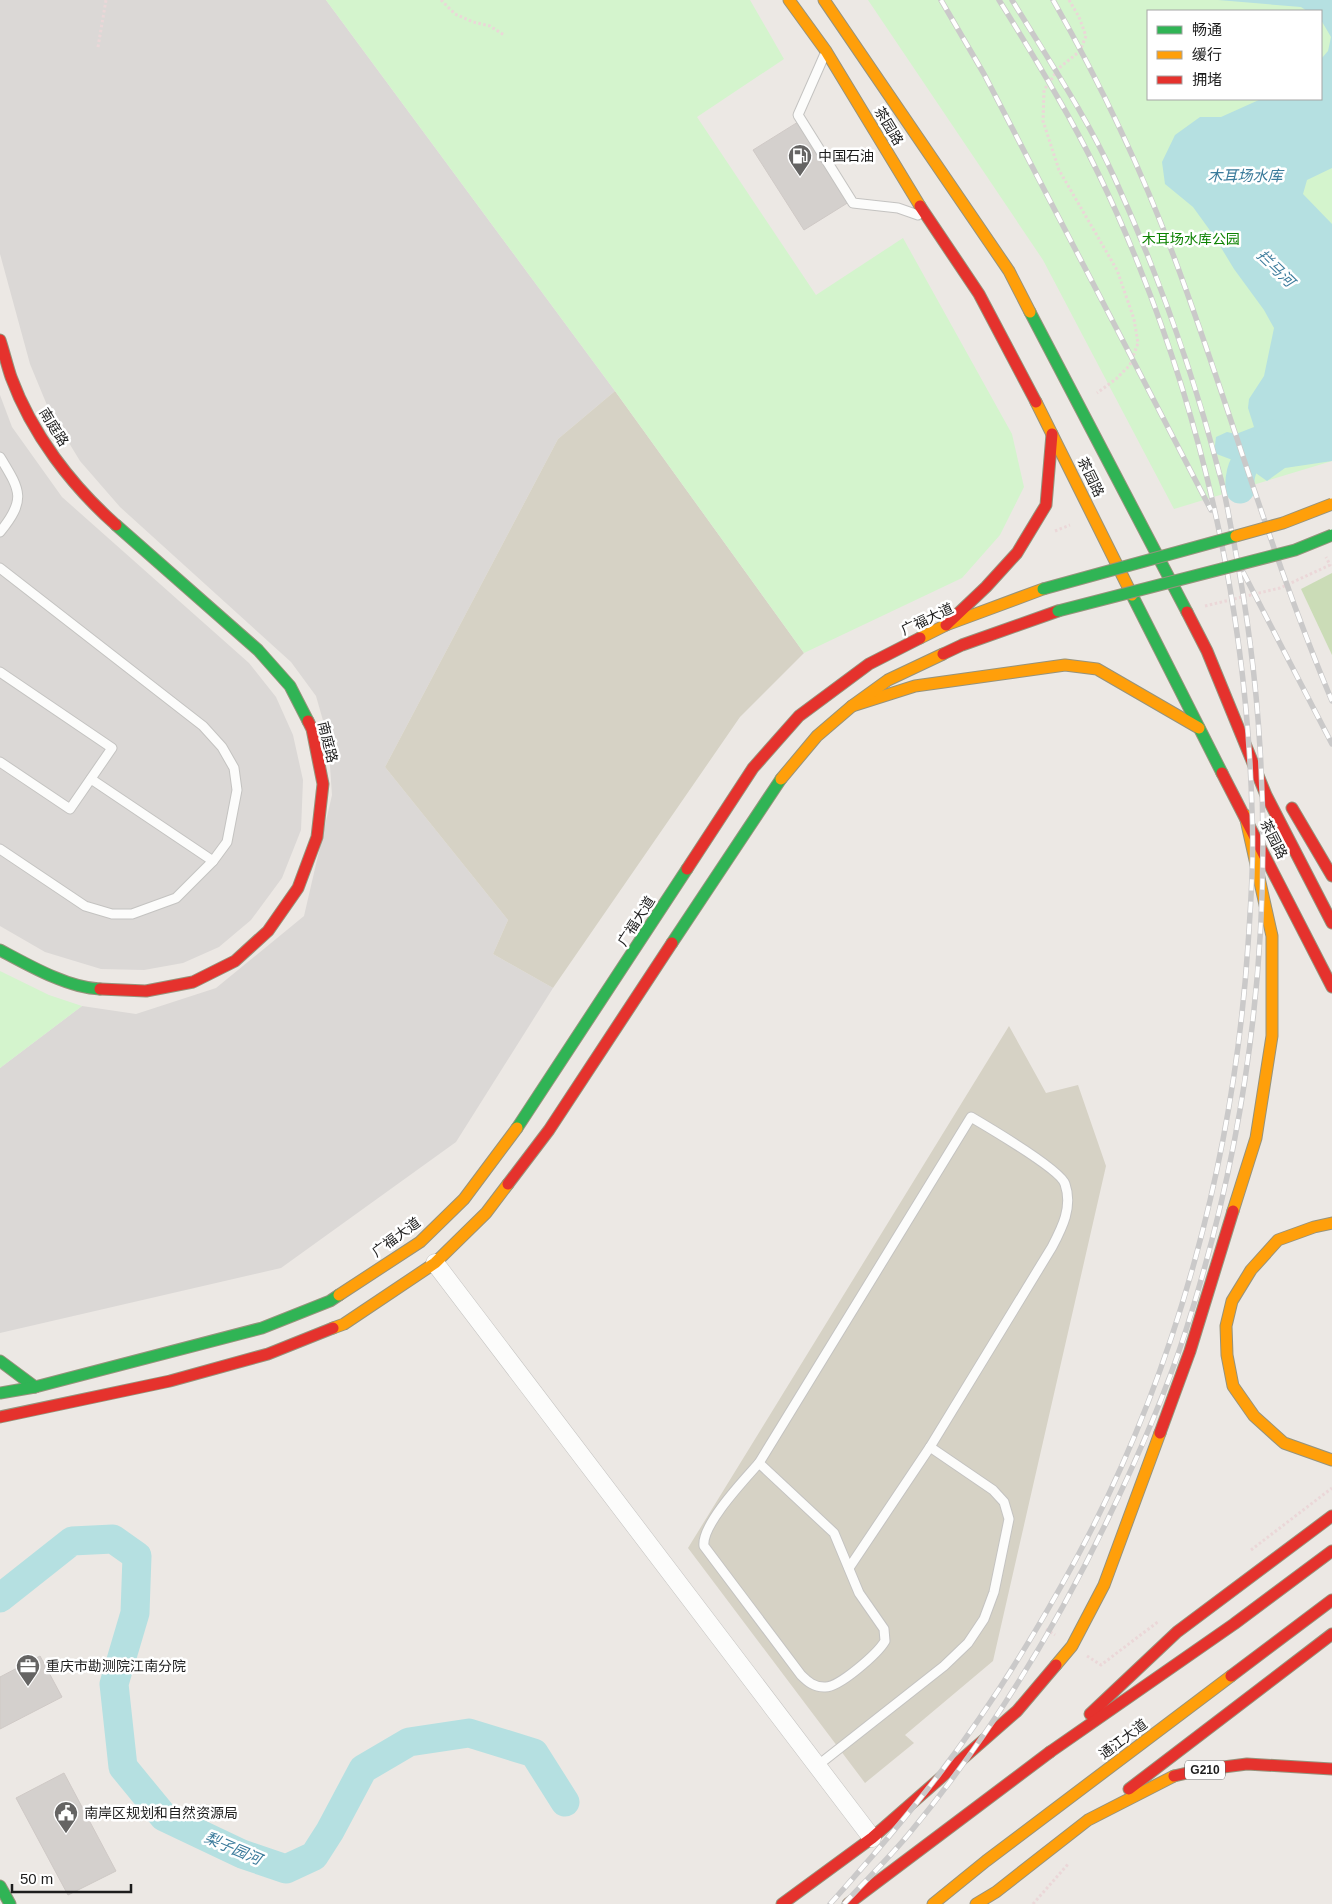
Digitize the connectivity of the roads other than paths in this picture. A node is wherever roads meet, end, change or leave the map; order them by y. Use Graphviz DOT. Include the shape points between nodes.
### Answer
graph roads {
  1 [pos="789,0"];
  2 [pos="824,0"];
  3 [pos="826,51"];
  4 [pos="928,219"];
  5 [pos="0,340"];
  6 [pos="1052,434"];
  7 [pos="0,457"];
  8 [pos="1332,504"];
  9 [pos="0,532"];
  10 [pos="1332,535"];
  11 [pos="0,568"];
  12 [pos="946,625"];
  13 [pos="1207,651"];
  14 [pos="0,672"];
  15 [pos="852,706"];
  16 [pos="1199,728"];
  17 [pos="1258,744"];
  18 [pos="0,762"];
  19 [pos="91,779"];
  20 [pos="1285,796"];
  21 [pos="1245,815"];
  22 [pos="0,849"];
  23 [pos="213,861"];
  24 [pos="1332,876"];
  25 [pos="1332,923"];
  26 [pos="0,950"];
  27 [pos="1332,987"];
  28 [pos="1332,1223"];
  29 [pos="435,1264"];
  30 [pos="0,1361"];
  31 [pos="35,1387"];
  32 [pos="0,1393"];
  33 [pos="0,1417"];
  34 [pos="930,1447"];
  35 [pos="1332,1460"];
  36 [pos="759,1463"];
  37 [pos="1332,1516"];
  38 [pos="1332,1551"];
  39 [pos="849,1568"];
  40 [pos="1332,1600"];
  41 [pos="1332,1634"];
  42 [pos="1050,1752"];
  43 [pos="817,1766"];
  44 [pos="1332,1769"];
  45 [pos="1088,1820"];
  46 [pos="872,1838"];
  47 [pos="0,1886"];
  48 [pos="10,1904"];
  49 [pos="782,1904"];
  50 [pos="848,1904"];
  51 [pos="933,1904"];
  52 [pos="976,1904"];
  1 -- 3 [label="main road, 茶园路"];
  2 -- 13 [label="main road, 茶园路" via="1009,271"];
  3 -- 4 [label="main road, 茶园路"];
  3 -- 4 [label="lane" via="798,115 853,203 898,208"];
  4 -- 6 [label="main road, 茶园路" via="979,294"];
  5 -- 26 [label="main road, 南庭路" via="11,377 27,413 73,482 110,519 258,650 290,686 312,729 323,784 317,837 298,888 268,931 235,961 193,982 146,991 89,989 36,970"];
  6 -- 12 [label="main road" via="1046,505 1017,553"];
  6 -- 16 [label="main road, 茶园路"];
  7 -- 9 [label="lane" via="16,484 19,501"];
  8 -- 12 [label="main road, 广福大道, bridge" via="1283,523 1043,589"];
  10 -- 15 [label="main road, bridge" via="1295,550 1058,611 962,645 888,680"];
  11 -- 23 [label="lane" via="203,726 222,746 234,768 237,790 226,842"];
  12 -- 31 [label="main road, 广福大道" via="869,664 799,716 753,768 526,1116 464,1200 420,1242 330,1301 262,1328"];
  13 -- 17 [label="main road"];
  13 -- 25 [label="main road, 茶园路" via="1266,796"];
  14 -- 19 [label="lane" via="112,748"];
  15 -- 16 [label="main road" via="915,686 1065,665 1097,669"];
  15 -- 29 [label="main road" via="817,736 775,786 549,1130 486,1213"];
  16 -- 21 [label="main road, 茶园路"];
  18 -- 19 [label="lane" via="70,809"];
  19 -- 23 [label="lane"];
  20 -- 24 [label="main road"];
  21 -- 27 [label="main road, 茶园路"];
  21 -- 46 [label="main road" via="1272,936 1272,1036 1256,1138 1187,1360 1104,1585 1072,1646 1017,1711"];
  22 -- 23 [label="lane" via="85,906 112,914 132,914 176,898"];
  28 -- 35 [label="main road" via="1278,1240 1251,1270 1232,1302 1226,1326 1232,1386 1254,1416 1284,1443"];
  29 -- 33 [label="main road" via="344,1324 268,1354 170,1381"];
  29 -- 43 [label="street"];
  30 -- 31 [label="main road"];
  31 -- 32 [label="main road, 广福大道"];
  34 -- 36 [label="lane" via="1066,1220 1068,1200 1065,1182 1044,1163 971,1117"];
  34 -- 39 [label="lane"];
  34 -- 43 [label="lane" via="993,1490 1004,1502 1009,1519 994,1592 984,1619 968,1644"];
  36 -- 39 [label="lane" via="834,1533"];
  36 -- 39 [label="lane" via="724,1503 703,1540 704,1546 800,1675 812,1685 826,1688 838,1683 886,1641 884,1629 859,1593"];
  37 -- 42 [label="main road" via="1177,1632"];
  38 -- 42 [label="main road" via="1234,1624"];
  40 -- 51 [label="main road, 通江大道"];
  41 -- 45 [label="main road"];
  42 -- 50 [label="main road"];
  43 -- 46 [label="street"];
  44 -- 45 [label="main road, G210" via="1247,1764 1200,1770 1170,1777"];
  45 -- 52 [label="main road, G210"];
  46 -- 49 [label="main road"];
  47 -- 48 [label="main road"];
}
